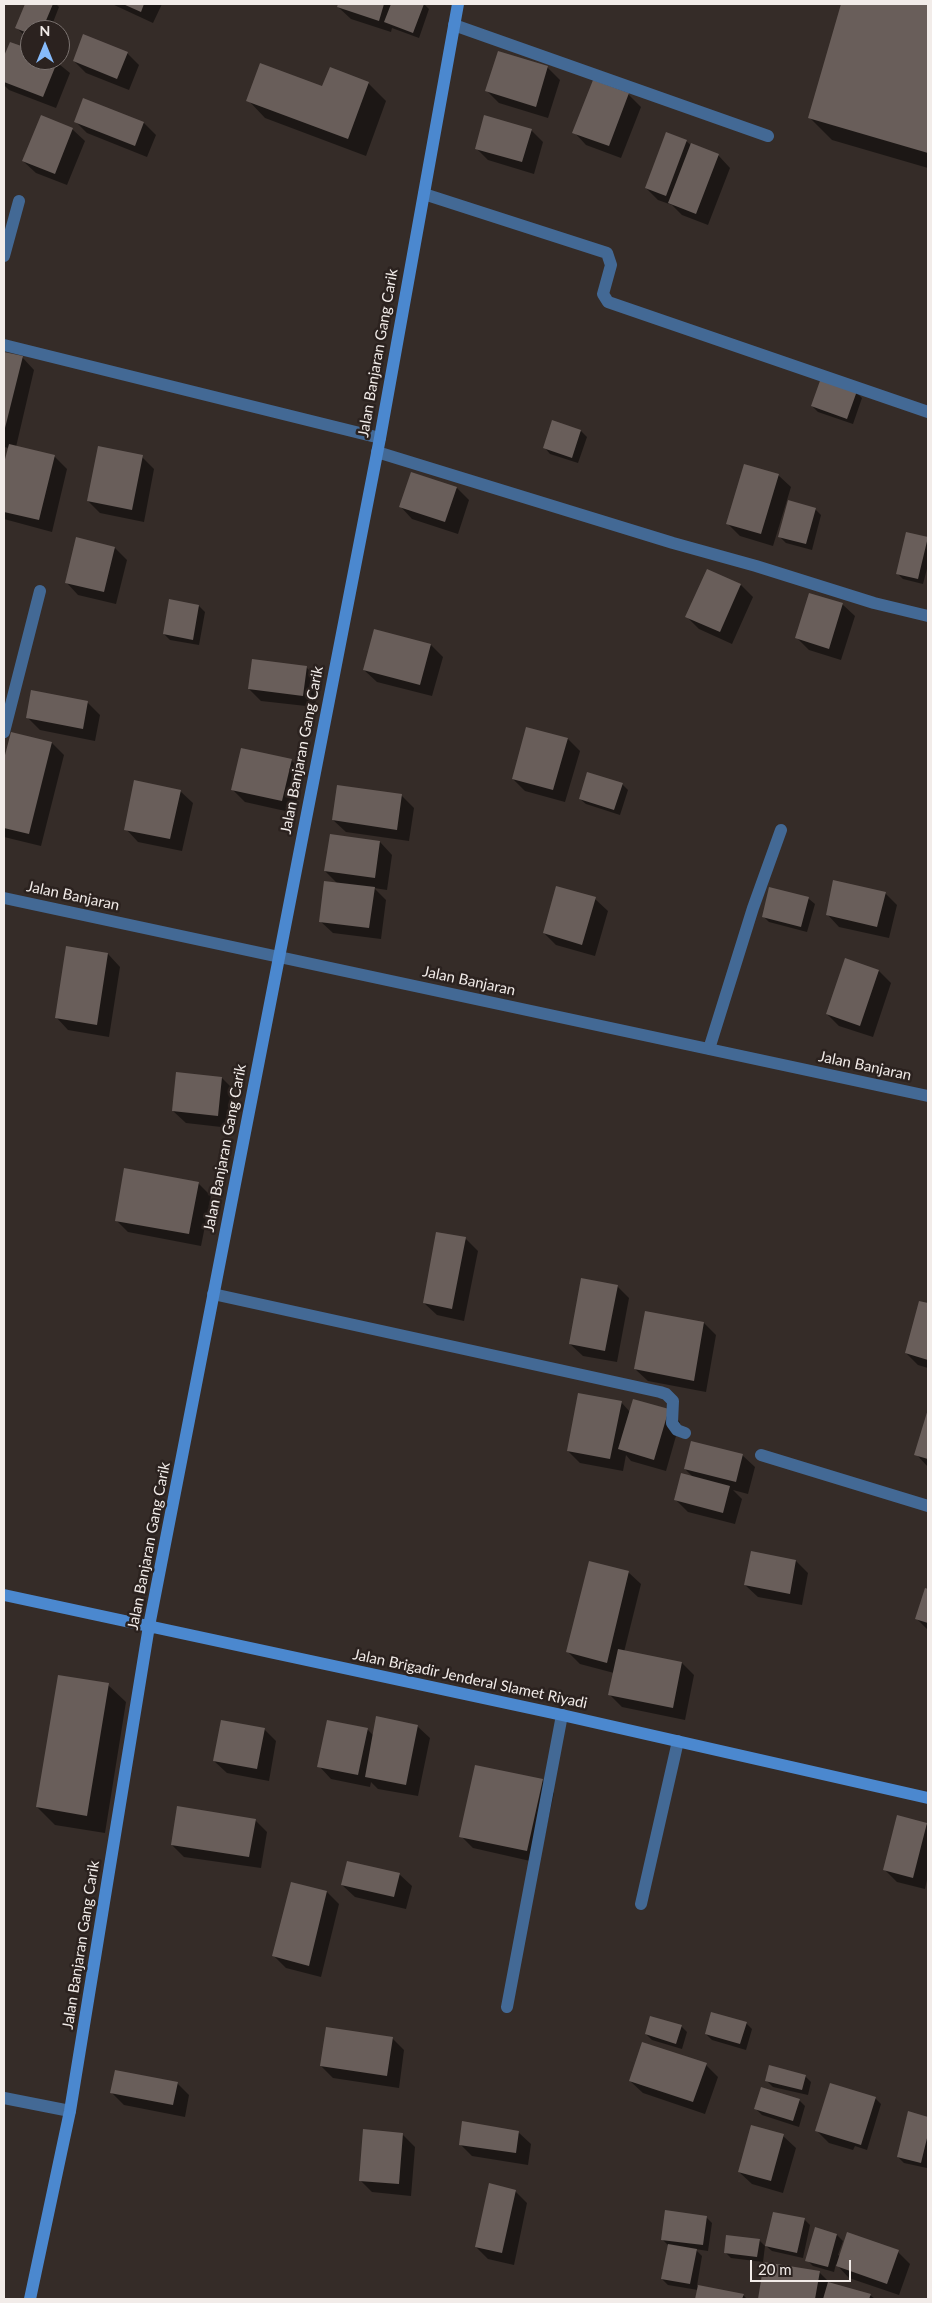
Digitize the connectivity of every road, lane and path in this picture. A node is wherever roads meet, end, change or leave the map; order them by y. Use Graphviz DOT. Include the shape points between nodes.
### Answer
graph roads {
  1 [pos="458,4"];
  2 [pos="454,25"];
  3 [pos="768,136"];
  4 [pos="424,194"];
  5 [pos="19,202"];
  6 [pos="4,256"];
  7 [pos="4,345"];
  8 [pos="928,412"];
  9 [pos="380,438"];
  10 [pos="377,452"];
  11 [pos="40,591"];
  12 [pos="928,616"];
  13 [pos="4,732"];
  14 [pos="781,830"];
  15 [pos="4,898"];
  16 [pos="278,956"];
  17 [pos="709,1049"];
  18 [pos="928,1096"];
  19 [pos="214,1294"];
  20 [pos="685,1434"];
  21 [pos="761,1455"];
  22 [pos="928,1506"];
  23 [pos="4,1595"];
  24 [pos="150,1626"];
  25 [pos="562,1715"];
  26 [pos="678,1741"];
  27 [pos="928,1798"];
  28 [pos="641,1904"];
  29 [pos="507,2007"];
  30 [pos="4,2098"];
  31 [pos="70,2111"];
  32 [pos="30,2299"];
  1 -- 2 [label="street, Jalan Banjaran Gang Carik"];
  2 -- 3 [label="street"];
  2 -- 4 [label="street, Jalan Banjaran Gang Carik"];
  4 -- 8 [label="street" via="606,253 611,264 603,294 608,302"];
  4 -- 9 [label="street, Jalan Banjaran Gang Carik"];
  5 -- 6 [label="street"];
  7 -- 9 [label="street"];
  9 -- 10 [label="street, Jalan Banjaran Gang Carik"];
  10 -- 12 [label="street" via="874,604"];
  10 -- 16 [label="street, Jalan Banjaran Gang Carik"];
  11 -- 13 [label="street"];
  14 -- 17 [label="street" via="752,908"];
  15 -- 16 [label="street, Jalan Banjaran"];
  16 -- 17 [label="street, Jalan Banjaran"];
  16 -- 19 [label="street, Jalan Banjaran Gang Carik"];
  17 -- 18 [label="street, Jalan Banjaran"];
  19 -- 20 [label="street" via="660,1392 673,1401 672,1423"];
  19 -- 24 [label="street, Jalan Banjaran Gang Carik"];
  21 -- 22 [label="street"];
  23 -- 24 [label="street, Jalan Brigadir Jenderal Slamet Riyadi"];
  24 -- 25 [label="street, Jalan Brigadir Jenderal Slamet Riyadi"];
  24 -- 31 [label="street, Jalan Banjaran Gang Carik"];
  25 -- 26 [label="street, Jalan Brigadir Jenderal Slamet Riyadi"];
  25 -- 29 [label="street"];
  26 -- 27 [label="street, Jalan Brigadir Jenderal Slamet Riyadi"];
  26 -- 28 [label="street"];
  30 -- 31 [label="street"];
  31 -- 32 [label="street, Jalan Banjaran Gang Carik"];
}
